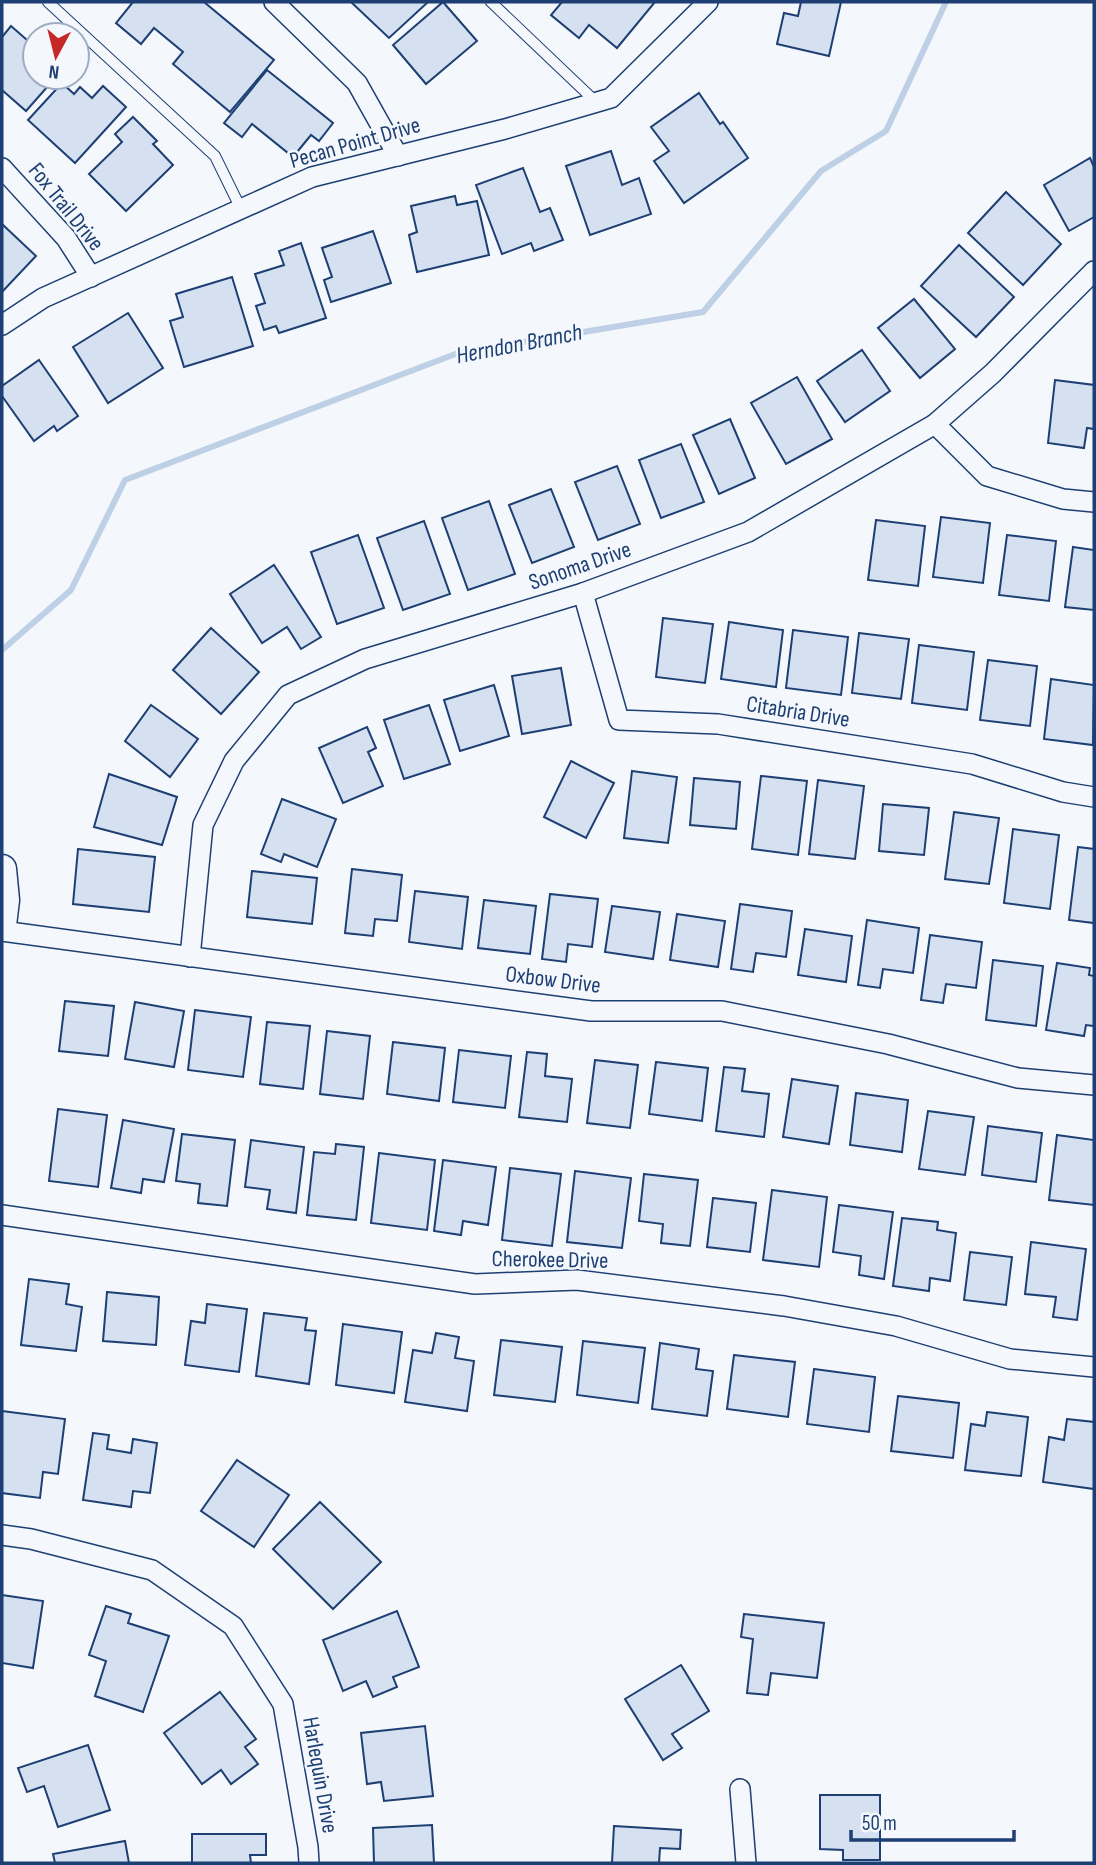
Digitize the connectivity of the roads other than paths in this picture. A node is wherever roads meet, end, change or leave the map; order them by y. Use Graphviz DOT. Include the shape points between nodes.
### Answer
graph roads {
  1 [pos="48,2"];
  2 [pos="274,2"];
  3 [pos="491,2"];
  4 [pos="708,2"];
  5 [pos="595,101"];
  6 [pos="398,156"];
  7 [pos="2,168"];
  8 [pos="241,209"];
  9 [pos="1094,271"];
  10 [pos="91,277"];
  11 [pos="2,325"];
  12 [pos="934,424"];
  13 [pos="1094,502"];
  14 [pos="583,593"];
  15 [pos="1094,797"];
  16 [pos="2,869"];
  17 [pos="2,925"];
  18 [pos="2,931"];
  19 [pos="191,957"];
  20 [pos="1094,1086"];
  21 [pos="2,1215"];
  22 [pos="1094,1367"];
  23 [pos="2,1535"];
  24 [pos="740,1789"];
  25 [pos="309,1863"];
  26 [pos="746,1863"];
  1 -- 8 [label="lane" via="215,156"];
  2 -- 6 [label="street" via="357,83"];
  3 -- 5 [label="lane"];
  4 -- 5 [label="street, Pecan Point Drive" via="611,97"];
  5 -- 6 [label="street, Pecan Point Drive"];
  6 -- 8 [label="street, Pecan Point Drive" via="313,177"];
  7 -- 10 [label="street, Fox Trail Drive" via="66,238"];
  8 -- 10 [label="street, Pecan Point Drive"];
  9 -- 12 [label="street, Sonoma Drive" via="993,373"];
  10 -- 11 [label="street, Pecan Point Drive" via="43,298"];
  12 -- 13 [label="street" via="987,476 1063,499"];
  12 -- 14 [label="street, Sonoma Drive" via="748,531"];
  14 -- 15 [label="street, Citabria Drive" via="619,720 718,723 972,764"];
  14 -- 19 [label="street, Sonoma Drive" via="365,659 288,695 234,761 203,825"];
  16 -- 17 [label="street"];
  18 -- 19 [label="street, Oxbow Drive"];
  19 -- 20 [label="street, Oxbow Drive" via="591,1011 722,1011 888,1044 1018,1078"];
  21 -- 22 [label="street, Cherokee Drive" via="475,1284 577,1280 784,1306 896,1326 1010,1359"];
  23 -- 25 [label="street, Harlequin Drive" via="152,1570 233,1626 283,1704"];
  24 -- 26 [label="street"];
}
